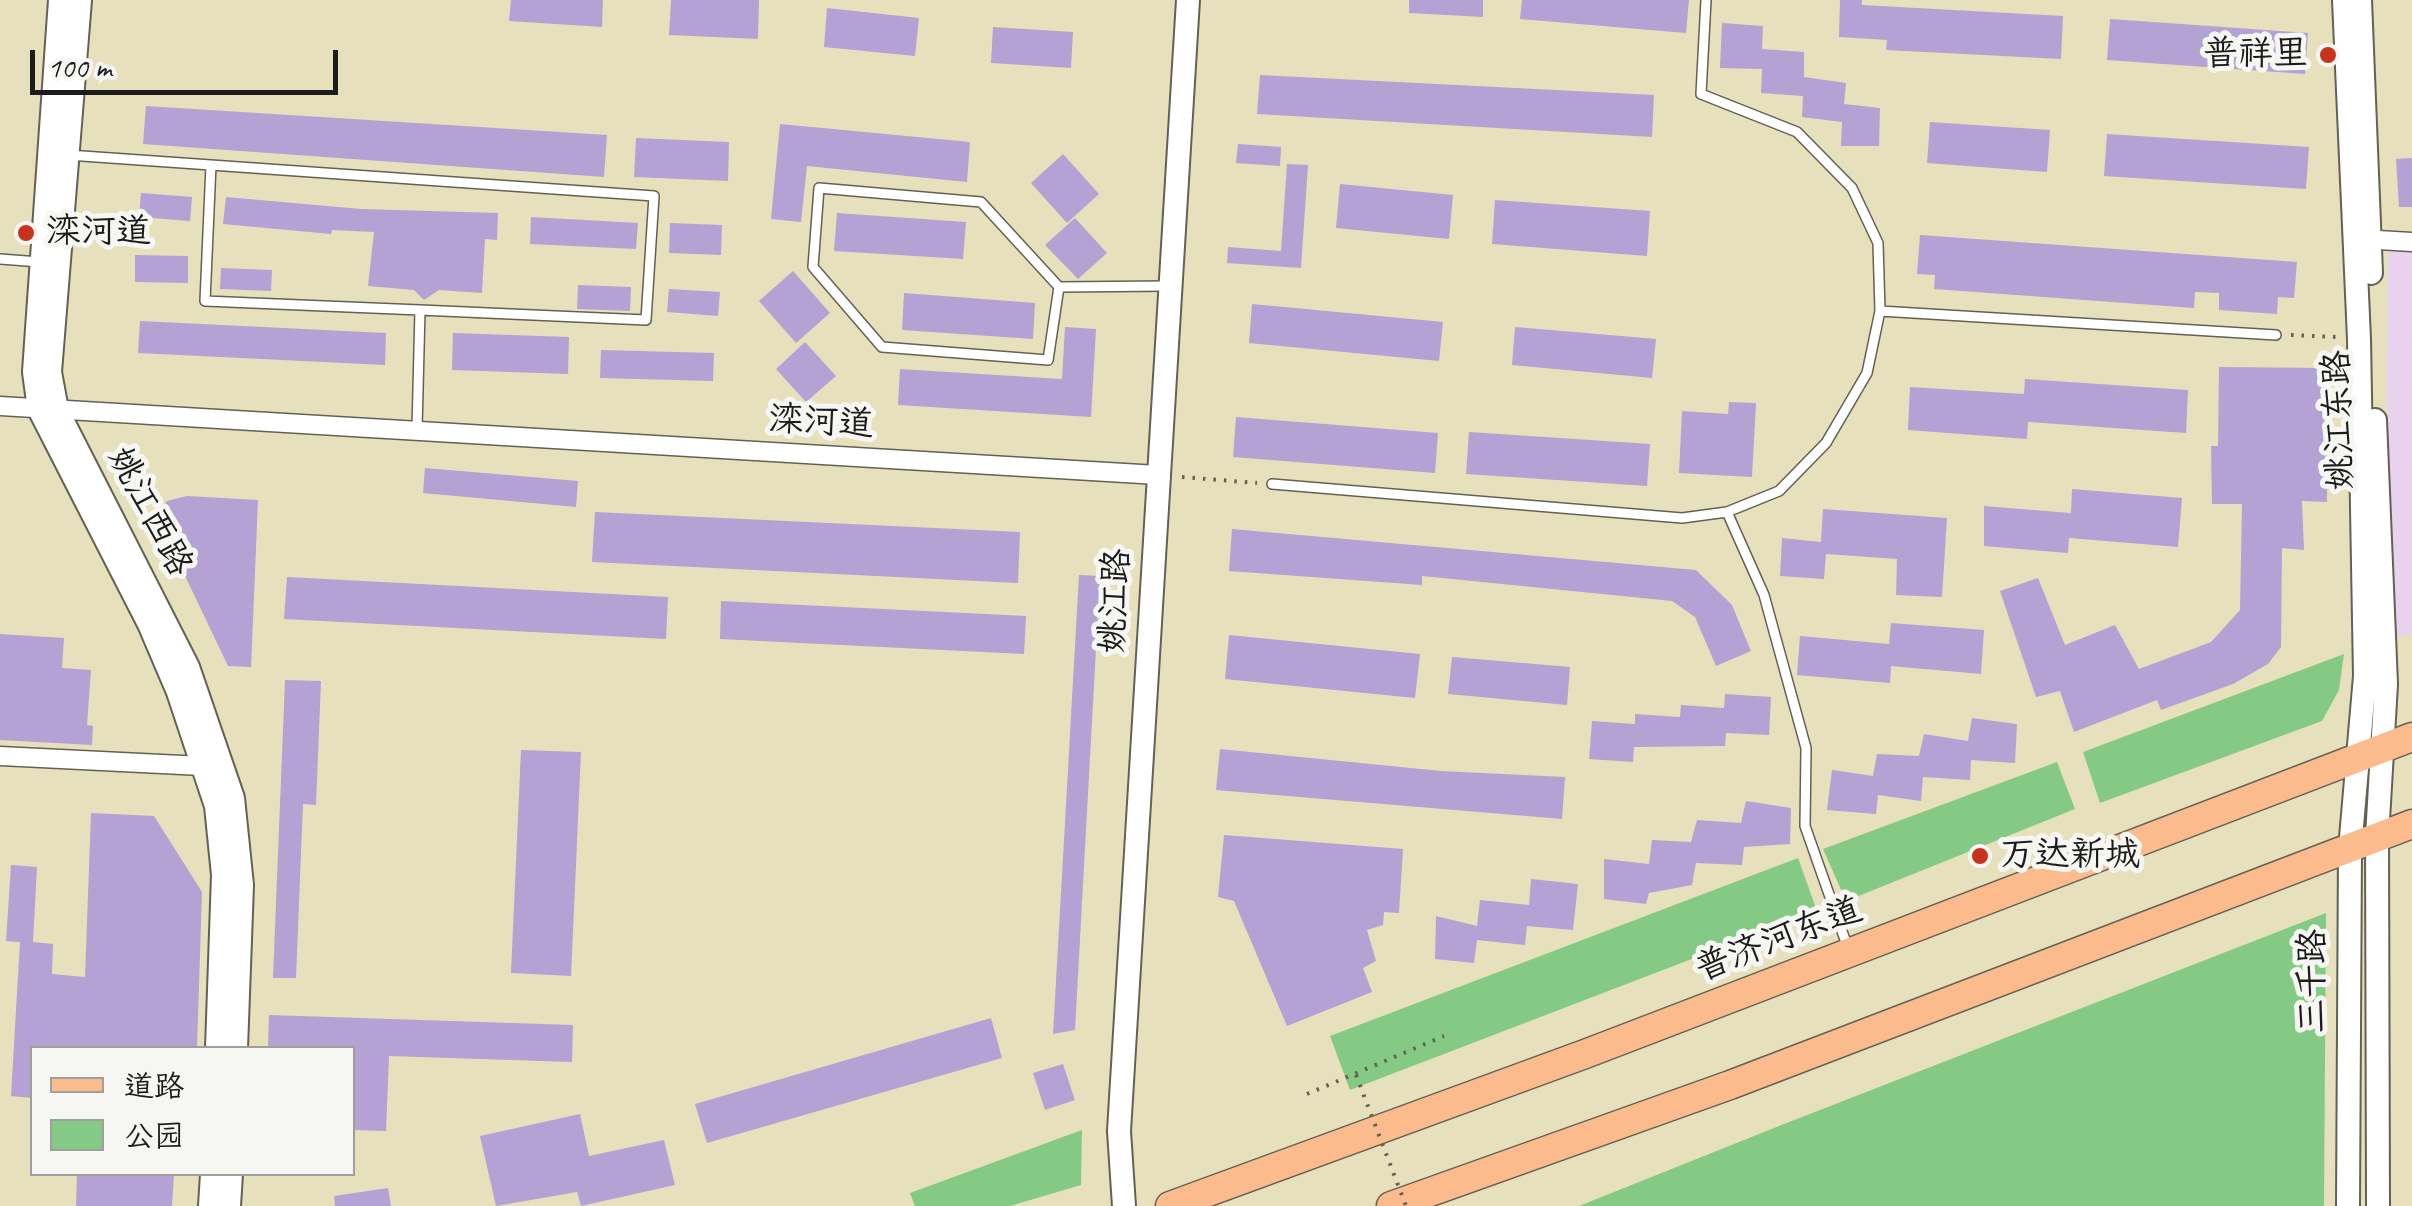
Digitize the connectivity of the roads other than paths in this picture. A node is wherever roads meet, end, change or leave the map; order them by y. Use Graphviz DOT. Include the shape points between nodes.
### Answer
graph roads {
  1 [pos="60,0"];
  2 [pos="80,0"];
  3 [pos="1188,0"];
  4 [pos="1706,0"];
  5 [pos="2344,0"];
  6 [pos="2360,0"];
  7 [pos="60,154"];
  8 [pos="211,165"];
  9 [pos="2363,239"];
  10 [pos="2412,242"];
  11 [pos="0,259"];
  12 [pos="40,262"];
  13 [pos="1059,286"];
  14 [pos="1170,286"];
  15 [pos="420,310"];
  16 [pos="1880,311"];
  17 [pos="2276,335"];
  18 [pos="0,406"];
  19 [pos="48,409"];
  20 [pos="417,432"];
  21 [pos="1158,475"];
  22 [pos="1272,484"];
  23 [pos="1727,512"];
  24 [pos="2412,738"];
  25 [pos="2371,752"];
  26 [pos="0,756"];
  27 [pos="202,766"];
  28 [pos="2412,824"];
  29 [pos="2377,837"];
  30 [pos="2350,849"];
  31 [pos="1850,954"];
  32 [pos="217,1046"];
  33 [pos="236,1046"];
  34 [pos="212,1176"];
  35 [pos="231,1176"];
  36 [pos="210,1206"];
  37 [pos="230,1206"];
  38 [pos="1124,1206"];
  39 [pos="1170,1206"];
  40 [pos="1391,1206"];
  41 [pos="2348,1206"];
  42 [pos="2378,1206"];
  1 -- 7 [label="street, 姚江西路"];
  2 -- 7 [label="street, 姚江西路"];
  3 -- 14 [label="street, 姚江路"];
  4 -- 16 [label="lane" via="1701,94 1796,132 1852,188 1878,243"];
  5 -- 9 [label="street, 姚江东路"];
  6 -- 9 [label="street, 姚江东路"];
  7 -- 8 [label="lane"];
  7 -- 12 [label="street, 姚江西路"];
  7 -- 19 [label="street, 姚江西路"];
  8 -- 15 [label="lane" via="204,301"];
  8 -- 15 [label="lane" via="654,196 646,320"];
  9 -- 10 [label="street"];
  9 -- 25 [label="street, 姚江东路" via="2359,338"];
  9 -- 25 [label="street, 姚江东路" via="2386,684"];
  11 -- 12 [label="lane"];
  12 -- 19 [label="street, 姚江西路" via="34,372"];
  13 -- 13 [label="lane" via="981,202 819,188 813,267 882,347 1048,360"];
  13 -- 14 [label="lane"];
  14 -- 21 [label="street, 姚江路"];
  15 -- 20 [label="lane"];
  16 -- 17 [label="lane"];
  16 -- 23 [label="lane" via="1867,373 1826,444 1779,491"];
  18 -- 19 [label="street, 滦河道"];
  19 -- 20 [label="street, 滦河道"];
  19 -- 27 [label="street, 姚江西路" via="149,624"];
  19 -- 33 [label="street, 姚江西路" via="188,666 233,798 242,884"];
  20 -- 21 [label="street, 滦河道"];
  21 -- 38 [label="street, 姚江路" via="1119,1131"];
  22 -- 23 [label="lane" via="1682,518"];
  23 -- 31 [label="lane" via="1764,595 1780,652 1806,748 1805,826"];
  24 -- 25 [label="main road, 普济河东道"];
  25 -- 29 [label="street, 姚江东路"];
  25 -- 30 [label="street, 三千路"];
  25 -- 31 [label="main road, 普济河东道"];
  26 -- 27 [label="street"];
  27 -- 32 [label="street, 姚江西路" via="216,806 224,875"];
  28 -- 29 [label="main road"];
  29 -- 30 [label="main road"];
  29 -- 42 [label="street, 三千路"];
  30 -- 40 [label="main road"];
  30 -- 41 [label="street, 三千路"];
  31 -- 39 [label="main road, 普济河东道"];
  34 -- 36 [label="street"];
  35 -- 37 [label="street"];
}
